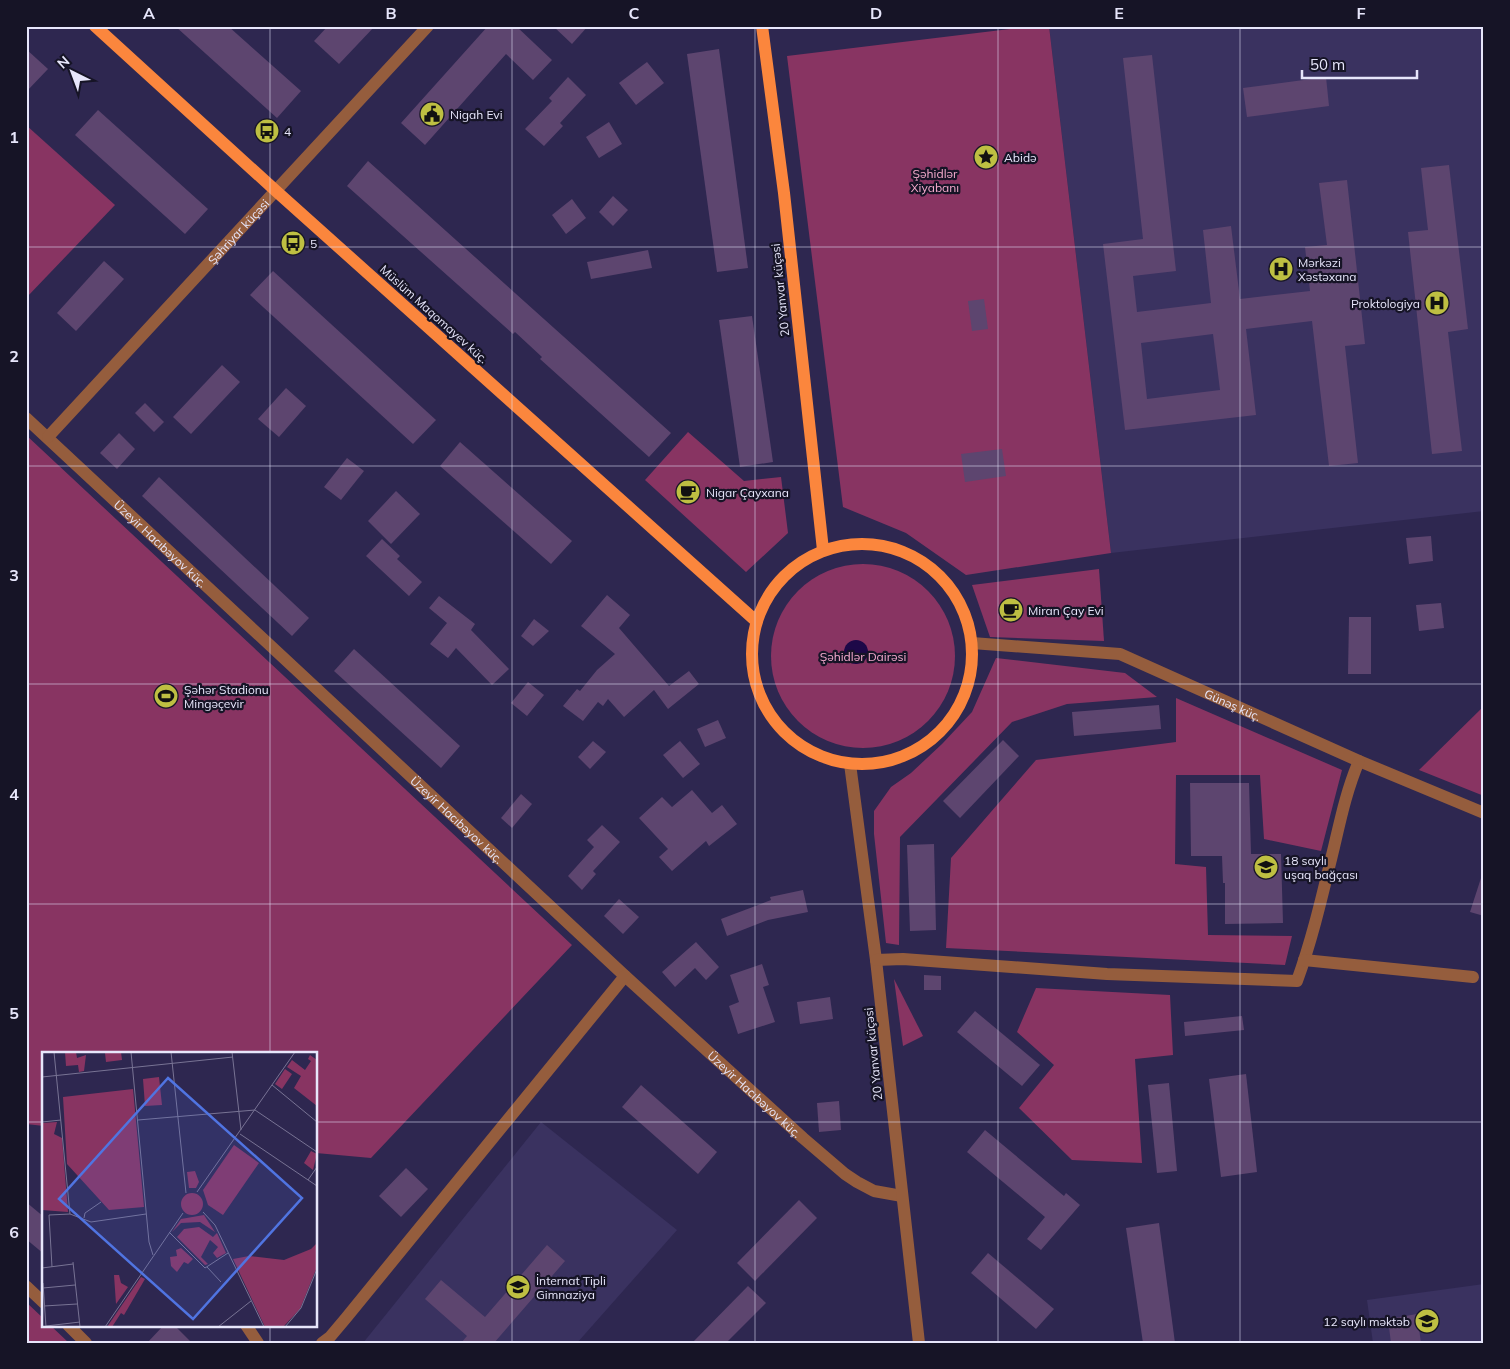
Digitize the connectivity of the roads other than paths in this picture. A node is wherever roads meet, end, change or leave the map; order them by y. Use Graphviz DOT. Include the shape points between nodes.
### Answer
graph roads {
  1 [pos="95,26"];
  2 [pos="428,26"];
  3 [pos="762,26"];
  4 [pos="276,191"];
  5 [pos="26,418"];
  6 [pos="48,437"];
  7 [pos="823,550"];
  8 [pos="756,621"];
  9 [pos="972,643"];
  10 [pos="1359,761"];
  11 [pos="850,764"];
  12 [pos="1484,813"];
  13 [pos="876,960"];
  14 [pos="1304,960"];
  15 [pos="625,976"];
  16 [pos="1473,977"];
  17 [pos="902,1196"];
  18 [pos="26,1286"];
  19 [pos="42,1300"];
  20 [pos="69,1326"];
  21 [pos="247,1326"];
  22 [pos="86,1343"];
  23 [pos="258,1343"];
  24 [pos="322,1343"];
  25 [pos="919,1343"];
  1 -- 4 [label="main road, Müslüm Maqomayev küç."];
  2 -- 4 [label="street, Şəhriyar küçəsi"];
  3 -- 7 [label="main road, 20 Yanvar küçəsi"];
  4 -- 6 [label="street, Şəhriyar küçəsi"];
  4 -- 8 [label="main road, Müslüm Maqomayev küç."];
  5 -- 6 [label="street, Üzeyir Hacıbəyov küç."];
  6 -- 15 [label="street, Üzeyir Hacıbəyov küç."];
  7 -- 8 [label="main road" via="789,571 764,602"];
  7 -- 9 [label="main road" via="842,545 879,544 913,556 948,585 963,608"];
  8 -- 11 [label="main road" via="752,664 764,705 791,739 809,751"];
  9 -- 10 [label="street, Günəş küç." via="1120,654"];
  9 -- 11 [label="main road" via="970,680 959,706 937,734 913,752 893,760"];
  10 -- 12 [label="street, Günəş küç."];
  10 -- 14 [label="street" via="1349,784"];
  11 -- 13 [label="street, 20 Yanvar küçəsi"];
  13 -- 14 [label="street" via="1297,981"];
  13 -- 17 [label="street, 20 Yanvar küçəsi"];
  14 -- 16 [label="street"];
  15 -- 17 [label="street, Üzeyir Hacıbəyov küç." via="845,1174 874,1191"];
  15 -- 24 [label="street" via="346,1318"];
  17 -- 25 [label="street, 20 Yanvar küçəsi"];
  18 -- 19 [label="street"];
  20 -- 22 [label="street"];
  21 -- 23 [label="street"];
}
